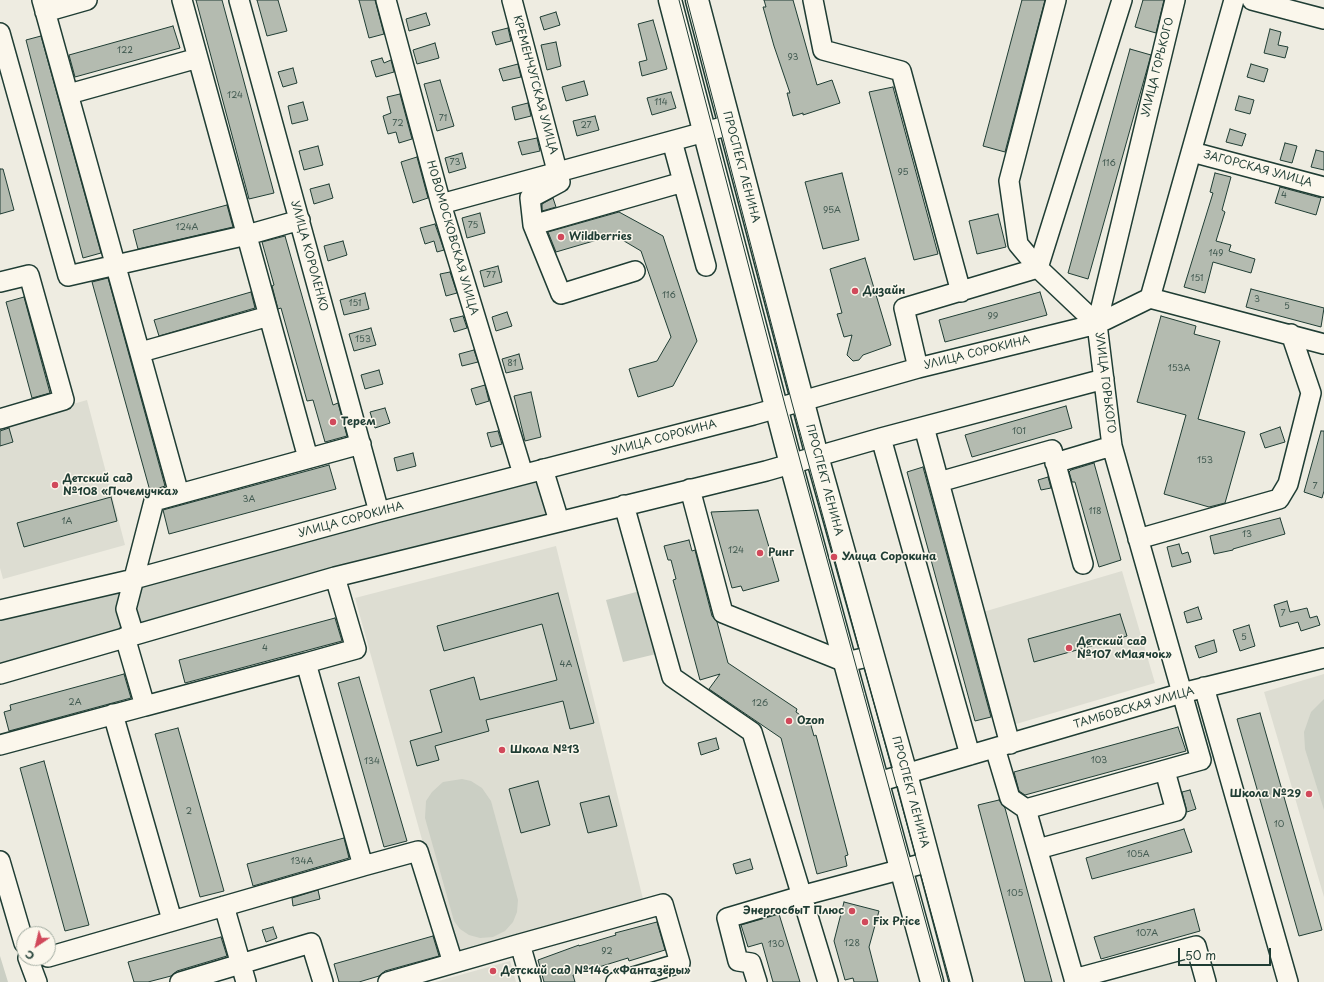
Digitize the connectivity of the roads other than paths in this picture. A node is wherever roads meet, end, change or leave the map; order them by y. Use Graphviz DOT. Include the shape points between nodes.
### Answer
graph roads {
  1 [pos="88,0"];
  2 [pos="182,0"];
  3 [pos="239,0"];
  4 [pos="386,0"];
  5 [pos="512,0"];
  6 [pos="670,0"];
  7 [pos="697,0"];
  8 [pos="813,0"];
  9 [pos="1056,0"];
  10 [pos="1122,0"];
  11 [pos="1175,0"];
  12 [pos="1234,0"];
  13 [pos="1252,0"];
  14 [pos="44,6"];
  15 [pos="1324,19"];
  16 [pos="0,33"];
  17 [pos="198,58"];
  18 [pos="68,94"];
  19 [pos="730,125"];
  20 [pos="705,132"];
  21 [pos="672,141"];
  22 [pos="1192,152"];
  23 [pos="557,171"];
  24 [pos="683,182"];
  25 [pos="1324,187"];
  26 [pos="441,204"];
  27 [pos="300,220"];
  28 [pos="533,225"];
  29 [pos="247,235"];
  30 [pos="116,265"];
  31 [pos="706,266"];
  32 [pos="1038,268"];
  33 [pos="635,271"];
  34 [pos="0,282"];
  35 [pos="961,292"];
  36 [pos="1150,298"];
  37 [pos="269,316"];
  38 [pos="1097,324"];
  39 [pos="1291,334"];
  40 [pos="1324,344"];
  41 [pos="141,352"];
  42 [pos="918,368"];
  43 [pos="1104,378"];
  44 [pos="802,400"];
  45 [pos="776,408"];
  46 [pos="0,419"];
  47 [pos="924,427"];
  48 [pos="881,438"];
  49 [pos="361,444"];
  50 [pos="1112,446"];
  51 [pos="817,456"];
  52 [pos="308,458"];
  53 [pos="1055,463"];
  54 [pos="791,464"];
  55 [pos="543,470"];
  56 [pos="523,474"];
  57 [pos="939,482"];
  58 [pos="690,489"];
  59 [pos="179,494"];
  60 [pos="624,505"];
  61 [pos="379,512"];
  62 [pos="559,521"];
  63 [pos="1138,539"];
  64 [pos="1083,564"];
  65 [pos="335,577"];
  66 [pos="134,579"];
  67 [pos="0,610"];
  68 [pos="129,636"];
  69 [pos="873,656"];
  70 [pos="1324,658"];
  71 [pos="845,662"];
  72 [pos="306,663"];
  73 [pos="0,674"];
  74 [pos="1204,688"];
  75 [pos="1182,694"];
  76 [pos="145,706"];
  77 [pos="112,714"];
  78 [pos="0,745"];
  79 [pos="1002,746"];
  80 [pos="970,755"];
  81 [pos="1165,770"];
  82 [pos="906,774"];
  83 [pos="878,782"];
  84 [pos="1026,809"];
  85 [pos="1038,849"];
  86 [pos="0,860"];
  87 [pos="929,862"];
  88 [pos="363,866"];
  89 [pos="901,868"];
  90 [pos="801,896"];
  91 [pos="224,906"];
  92 [pos="170,921"];
  93 [pos="19,926"];
  94 [pos="520,944"];
  95 [pos="56,954"];
  96 [pos="453,963"];
  97 [pos="38,966"];
  98 [pos="243,973"];
  99 [pos="1074,981"];
  100 [pos="37,982"];
  101 [pos="180,982"];
  102 [pos="323,982"];
  103 [pos="388,982"];
  104 [pos="532,982"];
  105 [pos="616,982"];
  106 [pos="757,982"];
  107 [pos="828,982"];
  108 [pos="932,982"];
  109 [pos="961,982"];
  110 [pos="1206,982"];
  111 [pos="1288,982"];
  1 -- 14 [label="street"];
  2 -- 17 [label="street"];
  3 -- 27 [label="street, УЛИЦА КОРОЛЕНКО"];
  4 -- 26 [label="street, НОВОМОСКОВСКАЯ УЛИЦА"];
  5 -- 23 [label="street, КРЕМЕНЧУГСКАЯ УЛИЦА"];
  6 -- 20 [label="main road"];
  7 -- 19 [label="main road, ПРОСПЕКТ ЛЕНИНА"];
  8 -- 35 [label="street" via="823,50 901,71"];
  9 -- 32 [label="street" via="1009,181 1018,244"];
  10 -- 32 [label="street"];
  11 -- 38 [label="street, УЛИЦА ГОРЬКОГО"];
  12 -- 22 [label="street"];
  13 -- 15 [label="street"];
  14 -- 18 [label="street"];
  16 -- 30 [label="street" via="68,276"];
  17 -- 18 [label="street"];
  17 -- 29 [label="street"];
  18 -- 30 [label="street"];
  19 -- 20 [label="street"];
  19 -- 44 [label="main road, ПРОСПЕКТ ЛЕНИНА"];
  20 -- 21 [label="street"];
  20 -- 45 [label="main road"];
  21 -- 23 [label="street"];
  21 -- 24 [label="street"];
  22 -- 25 [label="street, ЗАГОРСКАЯ УЛИЦА"];
  22 -- 36 [label="street"];
  23 -- 26 [label="street"];
  23 -- 28 [label="street" via="560,182 530,198"];
  24 -- 28 [label="street"];
  24 -- 31 [label="street"];
  26 -- 56 [label="street, НОВОМОСКОВСКАЯ УЛИЦА"];
  27 -- 29 [label="street"];
  27 -- 49 [label="street, УЛИЦА КОРОЛЕНКО"];
  28 -- 33 [label="street" via="561,294"];
  29 -- 30 [label="street"];
  29 -- 37 [label="street"];
  30 -- 41 [label="street"];
  32 -- 35 [label="street"];
  32 -- 38 [label="street"];
  34 -- 46 [label="street" via="29,275 64,400"];
  35 -- 42 [label="street" via="904,308"];
  36 -- 38 [label="street, УЛИЦА СОРОКИНА"];
  36 -- 39 [label="street"];
  37 -- 41 [label="street"];
  37 -- 52 [label="street"];
  38 -- 42 [label="street, УЛИЦА СОРОКИНА"];
  38 -- 43 [label="street, УЛИЦА ГОРЬКОГО"];
  39 -- 40 [label="street"];
  39 -- 63 [label="street" via="1311,393 1288,484 1279,499"];
  41 -- 59 [label="street"];
  42 -- 44 [label="street, УЛИЦА СОРОКИНА"];
  43 -- 47 [label="street"];
  43 -- 50 [label="street, УЛИЦА ГОРЬКОГО"];
  44 -- 45 [label="street, УЛИЦА СОРОКИНА"];
  44 -- 51 [label="main road, ПРОСПЕКТ ЛЕНИНА"];
  45 -- 54 [label="main road"];
  45 -- 55 [label="street, УЛИЦА СОРОКИНА"];
  47 -- 48 [label="street"];
  47 -- 57 [label="street"];
  48 -- 51 [label="street"];
  48 -- 80 [label="street"];
  49 -- 52 [label="street"];
  49 -- 61 [label="street, УЛИЦА КОРОЛЕНКО"];
  50 -- 53 [label="street"];
  50 -- 63 [label="street, УЛИЦА ГОРЬКОГО"];
  51 -- 54 [label="street"];
  51 -- 69 [label="main road, ПРОСПЕКТ ЛЕНИНА"];
  52 -- 59 [label="street"];
  53 -- 57 [label="street" via="1052,450"];
  53 -- 64 [label="street"];
  54 -- 58 [label="street"];
  54 -- 71 [label="main road"];
  55 -- 56 [label="street, УЛИЦА СОРОКИНА"];
  55 -- 62 [label="street"];
  56 -- 61 [label="street, УЛИЦА СОРОКИНА"];
  57 -- 79 [label="street"];
  58 -- 60 [label="street"];
  58 -- 71 [label="street" via="723,613"];
  59 -- 66 [label="street" via="154,501"];
  60 -- 62 [label="street"];
  60 -- 90 [label="street" via="672,677 752,732"];
  61 -- 66 [label="street, УЛИЦА СОРОКИНА"];
  62 -- 65 [label="street"];
  63 -- 75 [label="street, УЛИЦА ГОРЬКОГО"];
  65 -- 68 [label="street"];
  65 -- 72 [label="street" via="356,649"];
  66 -- 67 [label="street, УЛИЦА СОРОКИНА"];
  66 -- 68 [label="street" via="126,609"];
  68 -- 73 [label="street"];
  68 -- 76 [label="street"];
  69 -- 71 [label="street"];
  69 -- 82 [label="main road, ПРОСПЕКТ ЛЕНИНА"];
  70 -- 74 [label="street, ТАМБОВСКАЯ УЛИЦА"];
  71 -- 83 [label="main road"];
  72 -- 76 [label="street"];
  72 -- 88 [label="street"];
  74 -- 75 [label="street, ТАМБОВСКАЯ УЛИЦА"];
  74 -- 111 [label="street"];
  75 -- 79 [label="street, ТАМБОВСКАЯ УЛИЦА"];
  75 -- 81 [label="street, УЛИЦА ГОРЬКОГО" via="1201,760"];
  76 -- 77 [label="street"];
  77 -- 78 [label="street"];
  77 -- 92 [label="street" via="170,913"];
  79 -- 80 [label="street, ТАМБОВСКАЯ УЛИЦА"];
  79 -- 84 [label="street" via="1010,798"];
  80 -- 82 [label="street, ТАМБОВСКАЯ УЛИЦА"];
  81 -- 84 [label="street"];
  81 -- 85 [label="street" via="1176,810"];
  82 -- 83 [label="street, ТАМБОВСКАЯ УЛИЦА"];
  82 -- 87 [label="main road, ПРОСПЕКТ ЛЕНИНА"];
  83 -- 89 [label="main road"];
  84 -- 85 [label="street"];
  85 -- 99 [label="street"];
  86 -- 93 [label="street"];
  87 -- 89 [label="street"];
  87 -- 109 [label="main road, ПРОСПЕКТ ЛЕНИНА"];
  88 -- 91 [label="street"];
  88 -- 96 [label="street" via="418,851"];
  89 -- 90 [label="street"];
  89 -- 108 [label="main road"];
  90 -- 106 [label="street" via="727,918 738,961 751,963"];
  90 -- 107 [label="street"];
  91 -- 92 [label="street"];
  91 -- 98 [label="street"];
  92 -- 95 [label="street"];
  94 -- 96 [label="street"];
  94 -- 104 [label="street"];
  94 -- 105 [label="street" via="663,904 680,963"];
  96 -- 103 [label="street"];
  97 -- 100 [label="street"];
  98 -- 101 [label="street"];
  98 -- 102 [label="street" via="311,943"];
  99 -- 110 [label="street" via="1196,946"];
}
